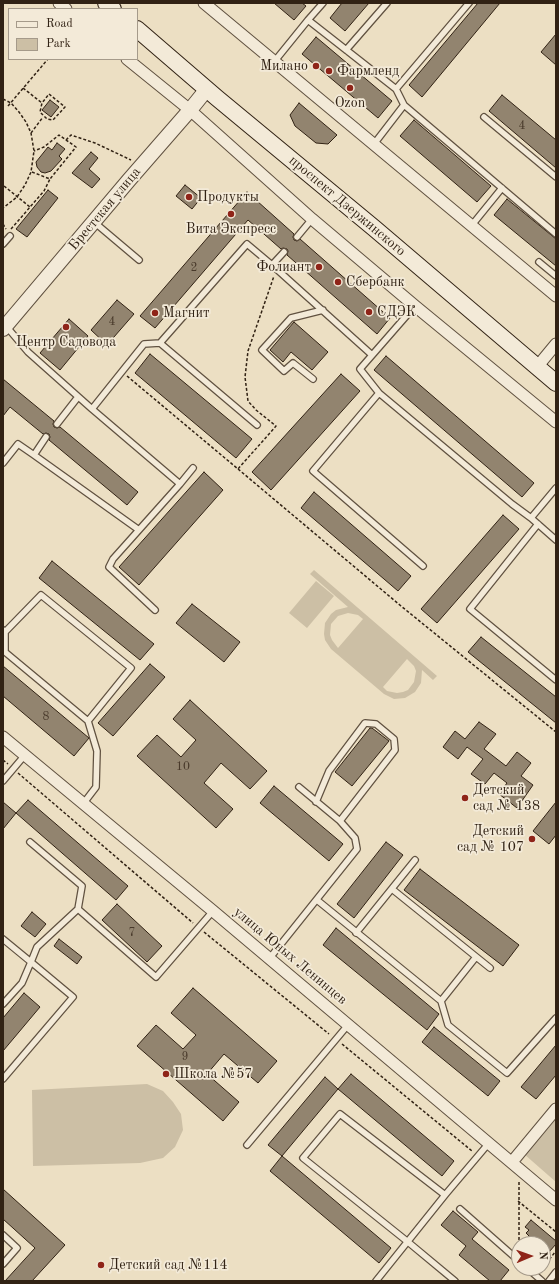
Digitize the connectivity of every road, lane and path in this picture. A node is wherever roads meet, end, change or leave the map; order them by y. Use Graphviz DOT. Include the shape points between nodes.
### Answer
graph roads {
  1 [pos="204,3"];
  2 [pos="323,3"];
  3 [pos="387,3"];
  4 [pos="469,3"];
  5 [pos="308,20"];
  6 [pos="138,31"];
  7 [pos="346,50"];
  8 [pos="47,60"];
  9 [pos="128,60"];
  10 [pos="274,62"];
  11 [pos="23,88"];
  12 [pos="206,89"];
  13 [pos="396,89"];
  14 [pos="3,99"];
  15 [pos="10,103"];
  16 [pos="42,103"];
  17 [pos="404,105"];
  18 [pos="8,106"];
  19 [pos="190,110"];
  20 [pos="44,117"];
  21 [pos="484,117"];
  22 [pos="31,134"];
  23 [pos="66,140"];
  24 [pos="374,144"];
  25 [pos="34,151"];
  26 [pos="134,162"];
  27 [pos="31,172"];
  28 [pos="556,177"];
  29 [pos="50,179"];
  30 [pos="4,186"];
  31 [pos="502,188"];
  32 [pos="17,197"];
  33 [pos="30,207"];
  34 [pos="3,208"];
  35 [pos="312,219"];
  36 [pos="94,222"];
  37 [pos="472,225"];
  38 [pos="9,234"];
  39 [pos="556,234"];
  40 [pos="297,236"];
  41 [pos="3,244"];
  42 [pos="284,252"];
  43 [pos="138,260"];
  44 [pos="539,262"];
  45 [pos="272,265"];
  46 [pos="556,276"];
  47 [pos="556,296"];
  48 [pos="415,306"];
  49 [pos="323,310"];
  50 [pos="4,326"];
  51 [pos="160,342"];
  52 [pos="556,344"];
  53 [pos="372,355"];
  54 [pos="537,366"];
  55 [pos="313,379"];
  56 [pos="556,384"];
  57 [pos="379,393"];
  58 [pos="78,397"];
  59 [pos="92,409"];
  60 [pos="556,422"];
  61 [pos="57,424"];
  62 [pos="257,426"];
  63 [pos="46,437"];
  64 [pos="34,455"];
  65 [pos="3,463"];
  66 [pos="194,468"];
  67 [pos="238,469"];
  68 [pos="180,484"];
  69 [pos="556,488"];
  70 [pos="531,518"];
  71 [pos="538,524"];
  72 [pos="139,530"];
  73 [pos="556,540"];
  74 [pos="423,566"];
  75 [pos="156,610"];
  76 [pos="4,631"];
  77 [pos="556,680"];
  78 [pos="88,721"];
  79 [pos="556,732"];
  80 [pos="3,737"];
  81 [pos="25,755"];
  82 [pos="3,760"];
  83 [pos="13,769"];
  84 [pos="3,781"];
  85 [pos="299,787"];
  86 [pos="316,802"];
  87 [pos="83,804"];
  88 [pos="340,821"];
  89 [pos="30,842"];
  90 [pos="415,860"];
  91 [pos="392,889"];
  92 [pos="317,900"];
  93 [pos="78,909"];
  94 [pos="213,911"];
  95 [pos="199,928"];
  96 [pos="356,933"];
  97 [pos="3,940"];
  98 [pos="476,957"];
  99 [pos="269,959"];
  100 [pos="31,962"];
  101 [pos="490,968"];
  102 [pos="441,1001"];
  103 [pos="3,1004"];
  104 [pos="556,1018"];
  105 [pos="348,1025"];
  106 [pos="336,1039"];
  107 [pos="3,1079"];
  108 [pos="556,1109"];
  109 [pos="489,1143"];
  110 [pos="247,1145"];
  111 [pos="478,1156"];
  112 [pos="515,1165"];
  113 [pos="445,1195"];
  114 [pos="556,1200"];
  115 [pos="518,1201"];
  116 [pos="460,1209"];
  117 [pos="556,1232"];
  118 [pos="3,1235"];
  119 [pos="519,1236"];
  120 [pos="408,1242"];
  121 [pos="511,1254"];
  122 [pos="3,1264"];
  123 [pos="556,1272"];
  124 [pos="376,1281"];
  125 [pos="455,1281"];
  126 [pos="549,1281"];
  1 -- 10 [label="street"];
  2 -- 5 [label="lane"];
  3 -- 7 [label="lane"];
  4 -- 13 [label="lane"];
  5 -- 7 [label="lane"];
  5 -- 10 [label="lane"];
  6 -- 12 [label="main road, проспект Дзержинского"];
  7 -- 13 [label="lane"];
  8 -- 11 [label="path"];
  9 -- 19 [label="street"];
  10 -- 24 [label="street"];
  11 -- 15 [label="path"];
  11 -- 16 [label="path"];
  12 -- 19 [label="street, Брестская улица"];
  12 -- 54 [label="main road, проспект Дзержинского"];
  13 -- 17 [label="lane"];
  14 -- 15 [label="path"];
  15 -- 18 [label="path"];
  15 -- 22 [label="path" via="22,117"];
  16 -- 20 [label="path" via="40,112"];
  16 -- 20 [label="path" via="49,94 65,107 53,120"];
  17 -- 24 [label="lane"];
  17 -- 31 [label="lane"];
  19 -- 35 [label="street"];
  19 -- 36 [label="street, Брестская улица"];
  20 -- 22 [label="path"];
  21 -- 28 [label="lane"];
  22 -- 25 [label="path"];
  23 -- 25 [label="path" via="59,134 44,147"];
  23 -- 26 [label="path" via="71,135 121,154"];
  23 -- 29 [label="path" via="76,147"];
  24 -- 37 [label="street"];
  25 -- 27 [label="path"];
  27 -- 29 [label="path"];
  27 -- 32 [label="path"];
  29 -- 33 [label="path" via="44,191"];
  30 -- 32 [label="path"];
  31 -- 37 [label="lane"];
  31 -- 39 [label="lane"];
  32 -- 33 [label="path"];
  32 -- 34 [label="path"];
  33 -- 38 [label="path"];
  35 -- 40 [label="lane"];
  35 -- 48 [label="street"];
  36 -- 43 [label="lane"];
  36 -- 50 [label="street, Брестская улица"];
  37 -- 47 [label="street"];
  38 -- 41 [label="lane"];
  42 -- 45 [label="lane"];
  44 -- 46 [label="lane"];
  45 -- 49 [label="lane"];
  45 -- 51 [label="lane" via="247,244"];
  48 -- 53 [label="lane"];
  48 -- 60 [label="street"];
  49 -- 53 [label="lane"];
  49 -- 55 [label="lane" via="291,318 262,350 284,371 293,363"];
  50 -- 58 [label="lane" via="28,352"];
  51 -- 59 [label="lane" via="144,344"];
  51 -- 62 [label="lane"];
  52 -- 54 [label="street"];
  53 -- 57 [label="lane" via="360,368"];
  54 -- 56 [label="main road, проспект Дзержинского"];
  57 -- 70 [label="lane"];
  57 -- 74 [label="lane" via="313,471"];
  58 -- 59 [label="lane"];
  58 -- 61 [label="lane"];
  59 -- 68 [label="lane"];
  63 -- 64 [label="lane"];
  64 -- 65 [label="lane" via="18,444"];
  64 -- 72 [label="lane"];
  66 -- 68 [label="lane"];
  67 -- 79 [label="path"];
  68 -- 72 [label="lane"];
  69 -- 70 [label="lane"];
  70 -- 71 [label="lane"];
  71 -- 73 [label="lane"];
  71 -- 77 [label="lane" via="470,609"];
  72 -- 75 [label="lane" via="109,567"];
  76 -- 78 [label="lane" via="4,652"];
  76 -- 78 [label="lane" via="41,595 131,668"];
  78 -- 87 [label="lane" via="97,751 96,787"];
  80 -- 81 [label="street, улица Юных Ленинцев"];
  81 -- 83 [label="lane"];
  81 -- 87 [label="street, улица Юных Ленинцев"];
  82 -- 83 [label="path"];
  83 -- 84 [label="lane"];
  83 -- 95 [label="path"];
  85 -- 86 [label="lane"];
  86 -- 88 [label="lane"];
  86 -- 88 [label="lane" via="329,771 366,723 376,724 394,739 395,750"];
  87 -- 94 [label="street, улица Юных Ленинцев"];
  88 -- 92 [label="lane" via="355,838 357,850"];
  89 -- 93 [label="lane" via="82,886"];
  90 -- 91 [label="lane"];
  91 -- 96 [label="lane"];
  91 -- 98 [label="lane"];
  92 -- 96 [label="lane"];
  92 -- 99 [label="lane"];
  93 -- 95 [label="lane" via="156,977"];
  93 -- 100 [label="lane" via="36,947"];
  94 -- 95 [label="lane"];
  94 -- 99 [label="street, улица Юных Ленинцев"];
  95 -- 106 [label="path"];
  96 -- 102 [label="lane"];
  97 -- 100 [label="lane"];
  98 -- 101 [label="lane"];
  98 -- 102 [label="lane"];
  99 -- 105 [label="street, улица Юных Ленинцев"];
  100 -- 103 [label="lane" via="22,983"];
  100 -- 107 [label="lane" via="73,997"];
  102 -- 104 [label="lane" via="448,1025 507,1073"];
  105 -- 106 [label="lane"];
  105 -- 109 [label="street, улица Юных Ленинцев"];
  106 -- 110 [label="lane"];
  106 -- 111 [label="path"];
  108 -- 112 [label="street"];
  109 -- 111 [label="lane"];
  109 -- 112 [label="street, улица Юных Ленинцев"];
  111 -- 113 [label="lane"];
  112 -- 114 [label="street, улица Юных Ленинцев"];
  112 -- 115 [label="path"];
  113 -- 120 [label="lane"];
  113 -- 120 [label="lane" via="340,1114 303,1158"];
  115 -- 117 [label="path"];
  115 -- 119 [label="path"];
  116 -- 121 [label="lane"];
  118 -- 122 [label="lane" via="17,1248"];
  120 -- 124 [label="lane"];
  120 -- 125 [label="lane"];
  123 -- 126 [label="lane"];
}
